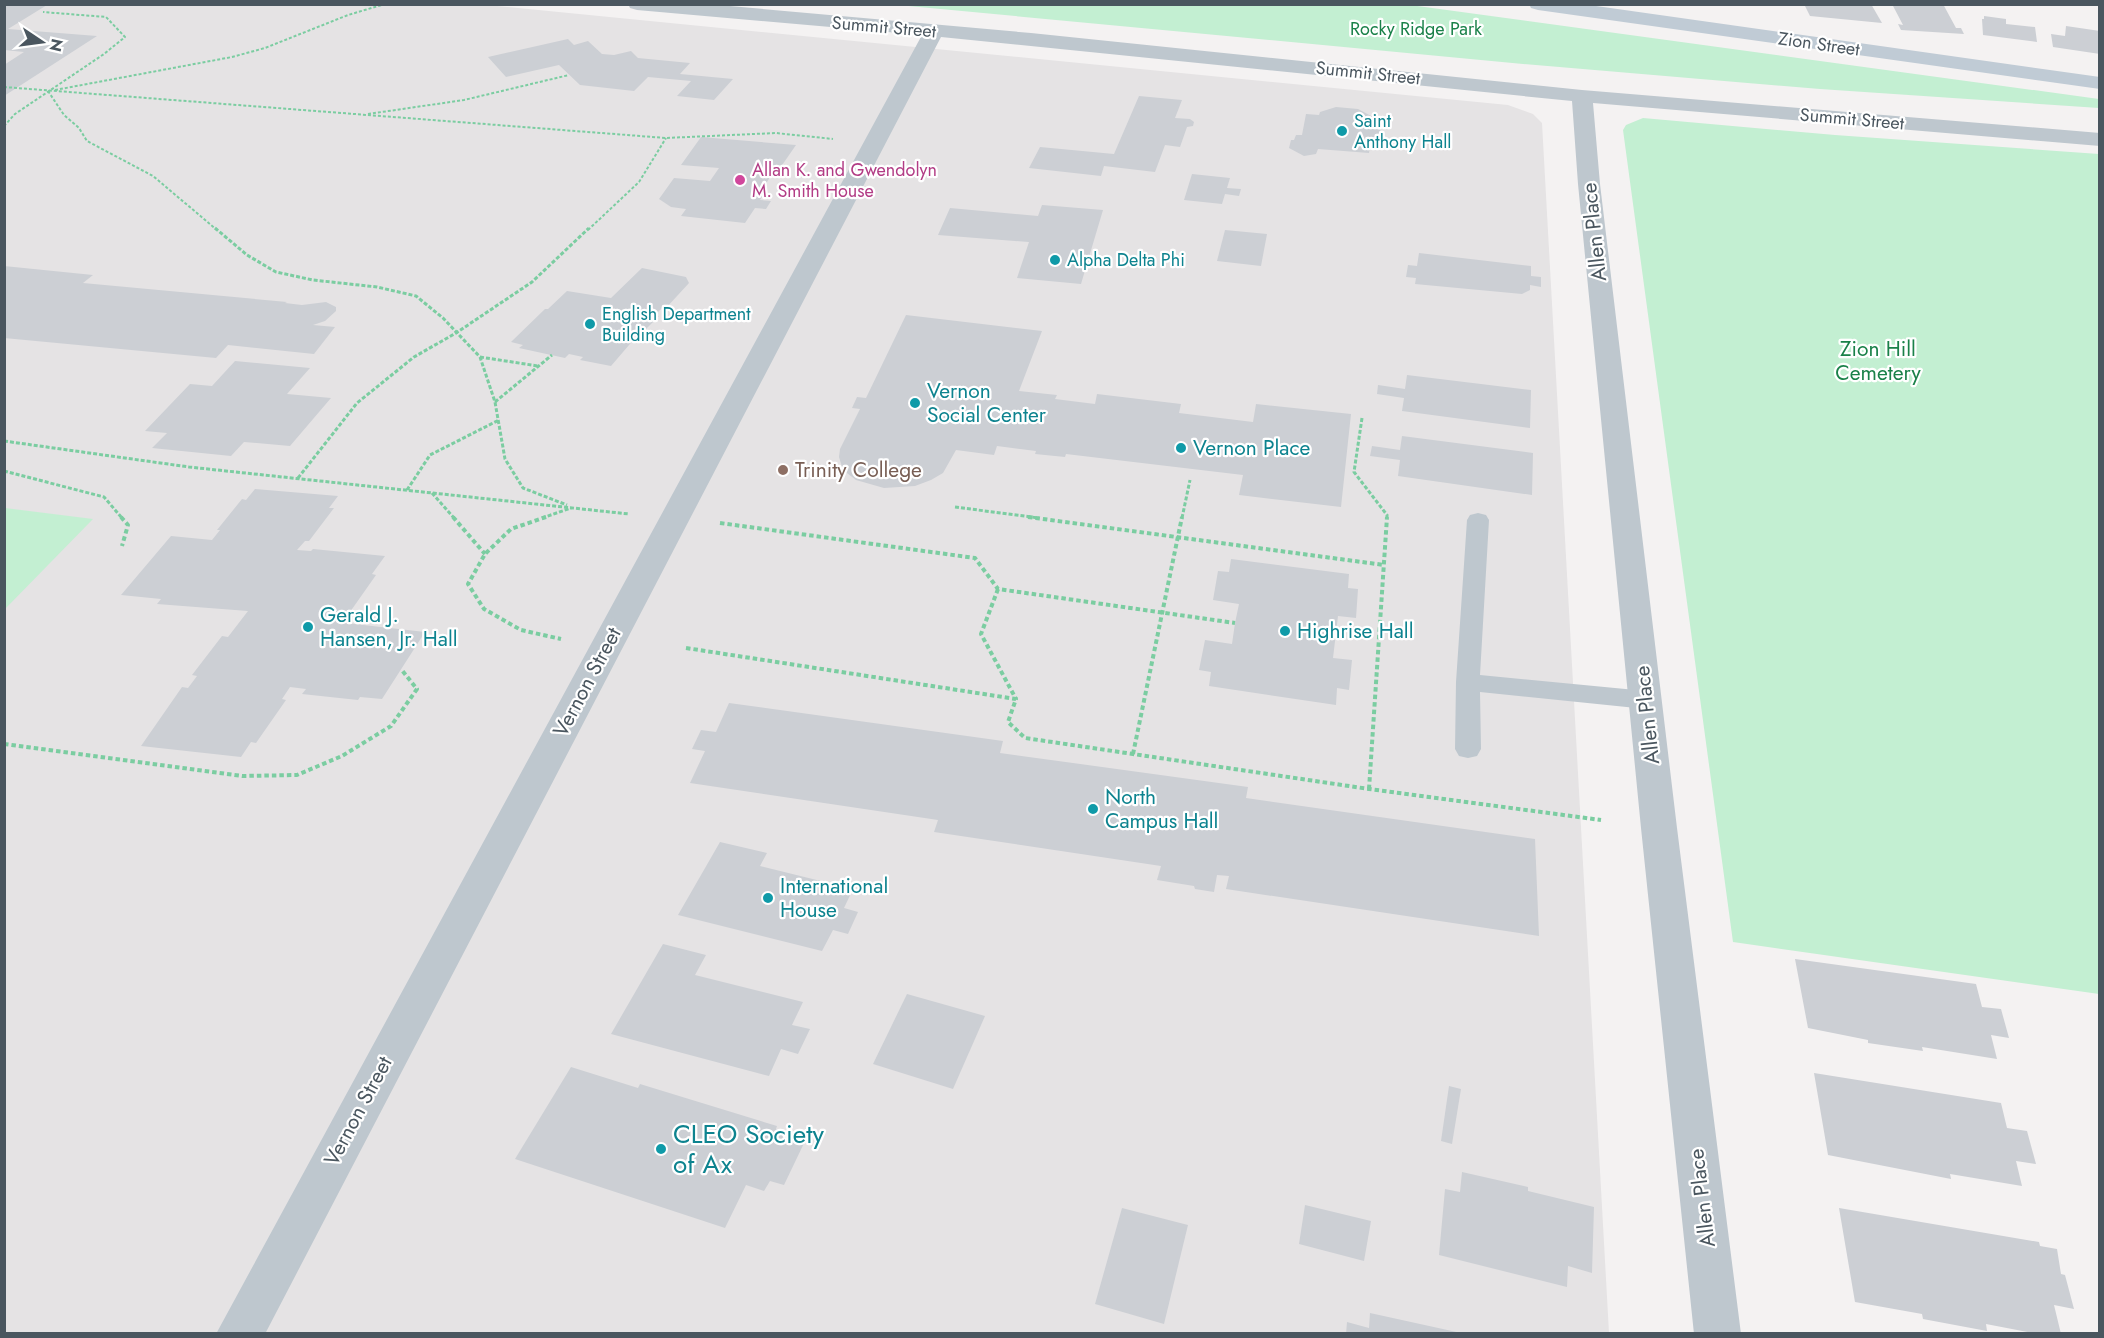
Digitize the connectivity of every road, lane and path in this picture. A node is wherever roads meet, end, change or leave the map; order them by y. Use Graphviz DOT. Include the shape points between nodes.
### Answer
graph roads {
  1 [pos="385,4"];
  2 [pos="637,4"];
  3 [pos="1538,4"];
  4 [pos="43,12"];
  5 [pos="934,31"];
  6 [pos="569,75"];
  7 [pos="2100,83"];
  8 [pos="4,87"];
  9 [pos="48,91"];
  10 [pos="1582,96"];
  11 [pos="361,116"];
  12 [pos="4,126"];
  13 [pos="666,138"];
  14 [pos="842,139"];
  15 [pos="2100,140"];
  16 [pos="456,333"];
  17 [pos="552,355"];
  18 [pos="480,357"];
  19 [pos="539,366"];
  20 [pos="495,402"];
  21 [pos="1362,418"];
  22 [pos="500,420"];
  23 [pos="4,441"];
  24 [pos="4,471"];
  25 [pos="298,478"];
  26 [pos="1190,480"];
  27 [pos="407,490"];
  28 [pos="432,493"];
  29 [pos="572,507"];
  30 [pos="955,507"];
  31 [pos="674,519"];
  32 [pos="1478,520"];
  33 [pos="1179,536"];
  34 [pos="122,546"];
  35 [pos="485,554"];
  36 [pos="1384,565"];
  37 [pos="998,589"];
  38 [pos="1163,612"];
  39 [pos="1235,623"];
  40 [pos="570,642"];
  41 [pos="686,648"];
  42 [pos="401,669"];
  43 [pos="1468,682"];
  44 [pos="1016,699"];
  45 [pos="1646,700"];
  46 [pos="4,744"];
  47 [pos="1468,749"];
  48 [pos="1133,754"];
  49 [pos="1369,789"];
  50 [pos="1600,820"];
  51 [pos="239,1334"];
  52 [pos="1718,1334"];
  1 -- 9 [label="path" via="232,57"];
  2 -- 5 [label="street, Summit Street"];
  3 -- 7 [label="main road, Zion Street"];
  4 -- 9 [label="path" via="106,17 124,37"];
  5 -- 10 [label="street, Summit Street"];
  5 -- 31 [label="street, Vernon Street"];
  6 -- 11 [label="path" via="464,100"];
  8 -- 9 [label="path"];
  9 -- 11 [label="path"];
  9 -- 12 [label="path"];
  9 -- 16 [label="path" via="87,141 153,176 257,261 276,272 416,296"];
  10 -- 15 [label="street, Summit Street"];
  10 -- 45 [label="street, Allen Place" via="1588,184"];
  11 -- 13 [label="path"];
  13 -- 14 [label="path" via="776,133"];
  13 -- 16 [label="path" via="639,182 586,233 532,282"];
  16 -- 18 [label="path"];
  16 -- 25 [label="path" via="414,357 357,403"];
  17 -- 19 [label="path"];
  18 -- 19 [label="path"];
  18 -- 20 [label="path"];
  19 -- 20 [label="path"];
  20 -- 22 [label="path"];
  21 -- 36 [label="path" via="1354,472 1387,516"];
  22 -- 27 [label="path" via="430,455"];
  22 -- 29 [label="path" via="505,459 523,488"];
  23 -- 25 [label="path"];
  24 -- 34 [label="path" via="104,497 128,525"];
  25 -- 27 [label="path"];
  26 -- 33 [label="path"];
  27 -- 28 [label="path"];
  28 -- 29 [label="path"];
  28 -- 35 [label="path"];
  29 -- 31 [label="path"];
  29 -- 35 [label="path" via="511,529"];
  30 -- 33 [label="path"];
  31 -- 37 [label="path" via="975,558"];
  31 -- 51 [label="street, Vernon Street"];
  32 -- 43 [label="lane"];
  33 -- 36 [label="path"];
  33 -- 38 [label="path"];
  35 -- 40 [label="path" via="468,584 484,609 521,630"];
  36 -- 49 [label="path"];
  37 -- 38 [label="path"];
  37 -- 44 [label="path" via="981,634"];
  38 -- 39 [label="path"];
  38 -- 48 [label="path"];
  41 -- 44 [label="path"];
  42 -- 46 [label="path" via="417,689 391,726 342,756 297,775 242,776"];
  43 -- 45 [label="lane"];
  43 -- 47 [label="lane"];
  44 -- 48 [label="path" via="1008,722 1025,738"];
  45 -- 52 [label="street, Allen Place"];
  48 -- 49 [label="path"];
  49 -- 50 [label="path"];
}
